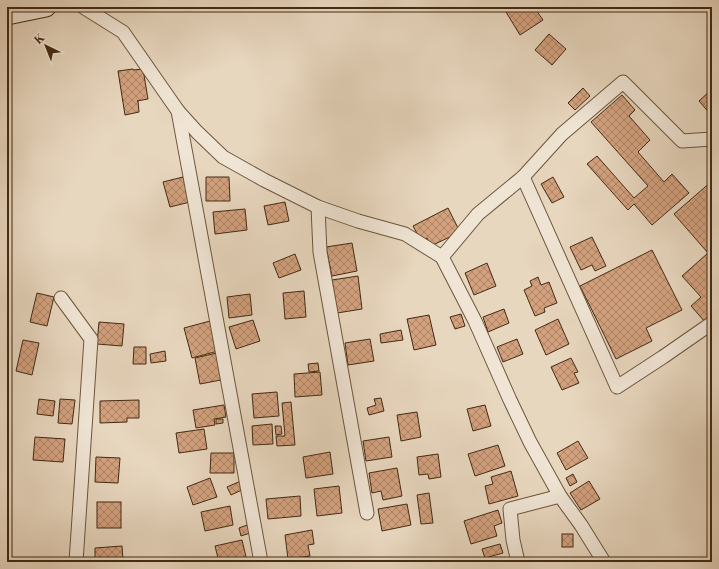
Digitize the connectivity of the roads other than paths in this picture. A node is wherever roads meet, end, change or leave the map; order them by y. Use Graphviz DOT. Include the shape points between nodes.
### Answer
graph roads {
  1 [pos="46,7"];
  2 [pos="83,7"];
  3 [pos="7,15"];
  4 [pos="178,111"];
  5 [pos="712,139"];
  6 [pos="523,177"];
  7 [pos="318,207"];
  8 [pos="442,257"];
  9 [pos="61,298"];
  10 [pos="712,324"];
  11 [pos="560,496"];
  12 [pos="367,513"];
  13 [pos="76,562"];
  14 [pos="261,562"];
  15 [pos="518,562"];
  16 [pos="604,562"];
  1 -- 3 [label="street"];
  2 -- 4 [label="street" via="124,32"];
  4 -- 7 [label="street" via="223,157"];
  4 -- 14 [label="street"];
  5 -- 6 [label="street" via="682,141 623,82 562,134"];
  6 -- 8 [label="street" via="478,214"];
  6 -- 10 [label="street" via="617,387"];
  7 -- 8 [label="street" via="405,234"];
  7 -- 12 [label="street" via="320,252"];
  8 -- 11 [label="street" via="475,321 530,442"];
  9 -- 13 [label="street" via="91,339"];
  11 -- 15 [label="street" via="510,508"];
  11 -- 16 [label="street"];
}
